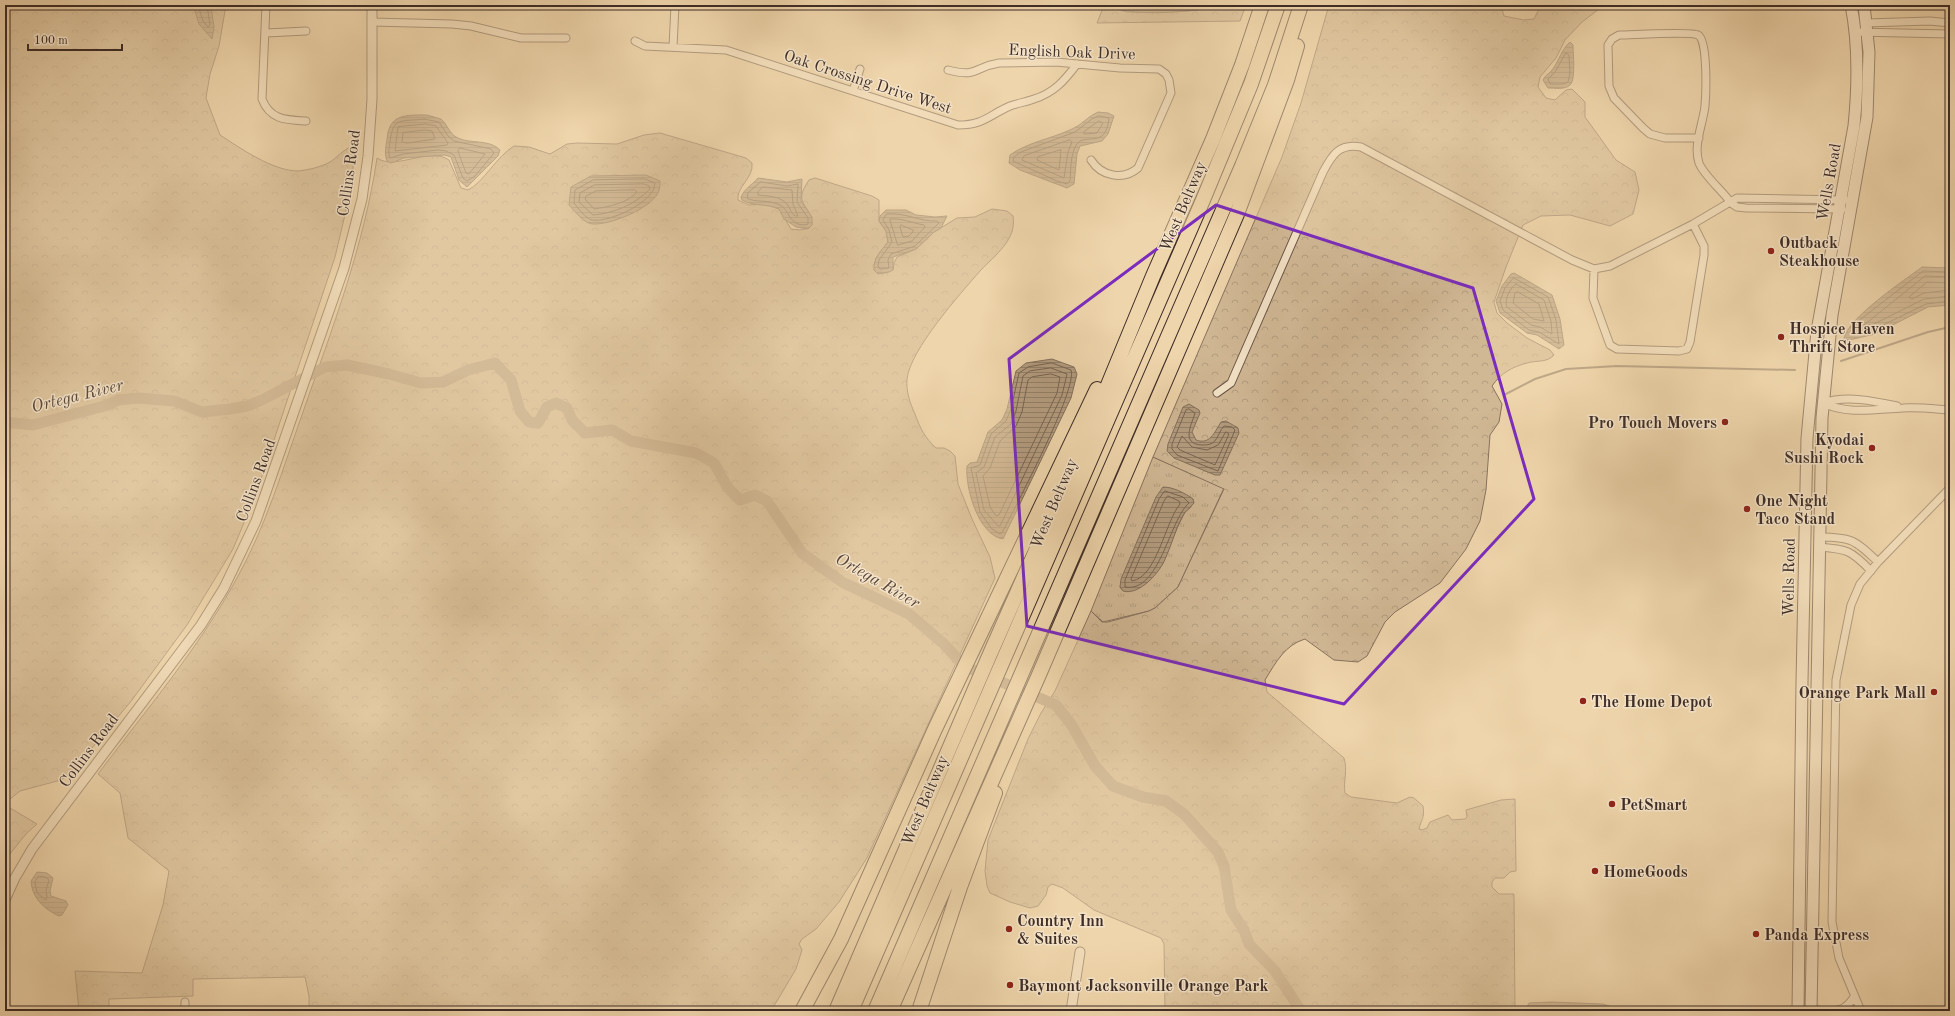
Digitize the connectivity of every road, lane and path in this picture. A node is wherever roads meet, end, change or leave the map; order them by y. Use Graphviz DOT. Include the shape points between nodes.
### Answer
graph roads {
  1 [pos="266,5"];
  2 [pos="372,5"];
  3 [pos="675,5"];
  4 [pos="1262,5"];
  5 [pos="1278,5"];
  6 [pos="1301,5"];
  7 [pos="1310,5"];
  8 [pos="1851,5"];
  9 [pos="1864,5"];
  10 [pos="372,22"];
  11 [pos="1950,23"];
  12 [pos="1867,27"];
  13 [pos="306,32"];
  14 [pos="1855,32"];
  15 [pos="266,33"];
  16 [pos="1950,34"];
  17 [pos="566,38"];
  18 [pos="635,41"];
  19 [pos="673,46"];
  20 [pos="1076,64"];
  21 [pos="860,69"];
  22 [pos="948,70"];
  23 [pos="854,91"];
  24 [pos="306,121"];
  25 [pos="1699,138"];
  26 [pos="1091,160"];
  27 [pos="1731,203"];
  28 [pos="1847,205"];
  29 [pos="1693,224"];
  30 [pos="1594,269"];
  31 [pos="1153,276"];
  32 [pos="1217,394"];
  33 [pos="1809,401"];
  34 [pos="1823,402"];
  35 [pos="1950,410"];
  36 [pos="1950,488"];
  37 [pos="1819,542"];
  38 [pos="1878,562"];
  39 [pos="1871,571"];
  40 [pos="1024,708"];
  41 [pos="5,900"];
  42 [pos="1080,952"];
  43 [pos="1854,997"];
  44 [pos="185,1002"];
  45 [pos="1811,1010"];
  46 [pos="1859,1010"];
  47 [pos="185,1011"];
  48 [pos="802,1011"];
  49 [pos="836,1011"];
  50 [pos="851,1011"];
  51 [pos="875,1011"];
  52 [pos="890,1011"];
  53 [pos="919,1011"];
  54 [pos="1071,1011"];
  55 [pos="1798,1011"];
  56 [pos="1823,1011"];
  57 [pos="1832,1011"];
  1 -- 15 [label="street"];
  2 -- 10 [label="street, Collins Road"];
  3 -- 19 [label="street"];
  4 -- 31 [label="highway" via="1216,131"];
  5 -- 50 [label="highway, West Beltway" via="1227,145"];
  6 -- 51 [label="highway" via="1258,128"];
  7 -- 40 [label="highway" via="1287,80 1237,214"];
  8 -- 14 [label="main road, Wells Road"];
  9 -- 12 [label="main road, Wells Road"];
  10 -- 17 [label="street" via="452,24 521,38"];
  10 -- 41 [label="street, Collins Road" via="372,99 362,199 344,268 256,522 224,588 182,651 32,849"];
  11 -- 12 [label="street" via="1930,21"];
  12 -- 14 [label="street"];
  12 -- 16 [label="street"];
  12 -- 28 [label="main road, Wells Road" via="1868,103 1861,156"];
  13 -- 15 [label="street"];
  14 -- 28 [label="main road, Wells Road" via="1857,100"];
  15 -- 24 [label="street" via="261,91 264,106 280,119"];
  18 -- 19 [label="street, Oak Crossing Drive West" via="645,46"];
  19 -- 23 [label="street, Oak Crossing Drive West" via="726,50"];
  20 -- 22 [label="street, English Oak Drive" via="999,63 972,74"];
  20 -- 23 [label="street, Oak Crossing Drive West" via="1065,81 1053,90 1035,99 1009,106 984,121 970,125 958,125"];
  20 -- 26 [label="street, English Oak Drive" via="1159,69 1170,80 1170,93 1138,168 1132,174 1116,176 1096,167"];
  21 -- 23 [label="street"];
  25 -- 25 [label="street" via="1706,86 1704,44 1701,37 1694,34 1619,35 1612,39 1608,45 1609,86 1614,98 1650,134 1665,138"];
  25 -- 27 [label="street" via="1699,164"];
  27 -- 28 [label="street" via="1746,208"];
  27 -- 29 [label="street"];
  28 -- 33 [label="main road, Wells Road" via="1821,306"];
  28 -- 34 [label="main road, Wells Road"];
  29 -- 30 [label="street" via="1610,266"];
  29 -- 30 [label="street" via="1704,246 1704,254 1687,349 1617,349 1610,345 1595,306"];
  30 -- 32 [label="street" via="1572,260 1361,147 1342,148 1332,155 1323,172 1231,383"];
  31 -- 48 [label="highway" via="1119,342 935,729 841,939"];
  31 -- 49 [label="highway" via="1094,419"];
  33 -- 34 [label="main road"];
  33 -- 55 [label="main road, Wells Road"];
  34 -- 35 [label="street" via="1839,409"];
  34 -- 37 [label="main road, Wells Road"];
  36 -- 38 [label="street"];
  37 -- 38 [label="street" via="1842,537 1851,540 1860,544"];
  37 -- 39 [label="street" via="1852,552"];
  37 -- 45 [label="main road, Wells Road"];
  38 -- 39 [label="street"];
  39 -- 43 [label="street" via="1860,584 1851,605 1836,680 1832,917 1839,958"];
  40 -- 52 [label="highway"];
  40 -- 53 [label="highway"];
  42 -- 54 [label="street"];
  43 -- 46 [label="street"];
  43 -- 57 [label="street" via="1848,1005"];
  44 -- 47 [label="street"];
  45 -- 56 [label="street"];
}
